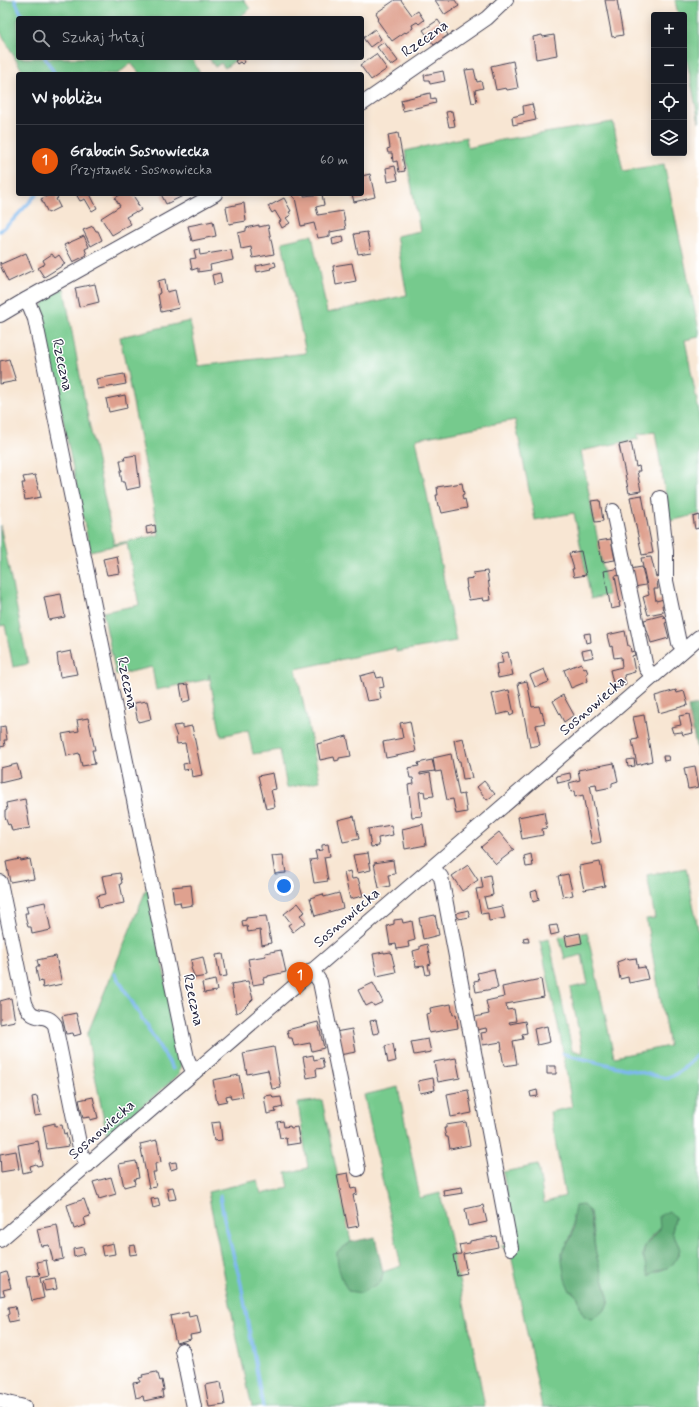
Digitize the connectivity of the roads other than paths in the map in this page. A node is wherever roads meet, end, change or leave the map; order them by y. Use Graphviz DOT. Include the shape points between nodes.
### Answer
graph roads {
  1 [pos="506,0"];
  2 [pos="364,103"];
  3 [pos="211,196"];
  4 [pos="27,299"];
  5 [pos="0,314"];
  6 [pos="660,498"];
  7 [pos="613,511"];
  8 [pos="699,638"];
  9 [pos="685,649"];
  10 [pos="653,677"];
  11 [pos="432,868"];
  12 [pos="0,882"];
  13 [pos="312,970"];
  14 [pos="195,1072"];
  15 [pos="88,1164"];
  16 [pos="358,1169"];
  17 [pos="0,1240"];
  18 [pos="511,1248"];
  19 [pos="182,1350"];
  20 [pos="0,1401"];
  21 [pos="24,1407"];
  22 [pos="194,1407"];
  1 -- 2 [label="street, Rzeczna" via="487,18"];
  3 -- 4 [label="street"];
  4 -- 5 [label="street"];
  4 -- 14 [label="street, Rzeczna" via="35,318 187,1058"];
  6 -- 9 [label="street" via="666,551 666,581 679,642"];
  7 -- 10 [label="street" via="646,668"];
  8 -- 9 [label="street, Sosnowiecka"];
  9 -- 10 [label="street, Sosnowiecka"];
  10 -- 11 [label="street, Sosnowiecka"];
  11 -- 13 [label="street, Sosnowiecka"];
  11 -- 18 [label="street" via="442,877"];
  12 -- 15 [label="street" via="25,1003 32,1015 48,1018 55,1024 81,1153"];
  13 -- 14 [label="street, Sosnowiecka"];
  13 -- 16 [label="street" via="320,982"];
  14 -- 15 [label="street, Sosnowiecka"];
  15 -- 17 [label="street, Sosnowiecka"];
  19 -- 22 [label="street"];
  20 -- 21 [label="street"];
}
